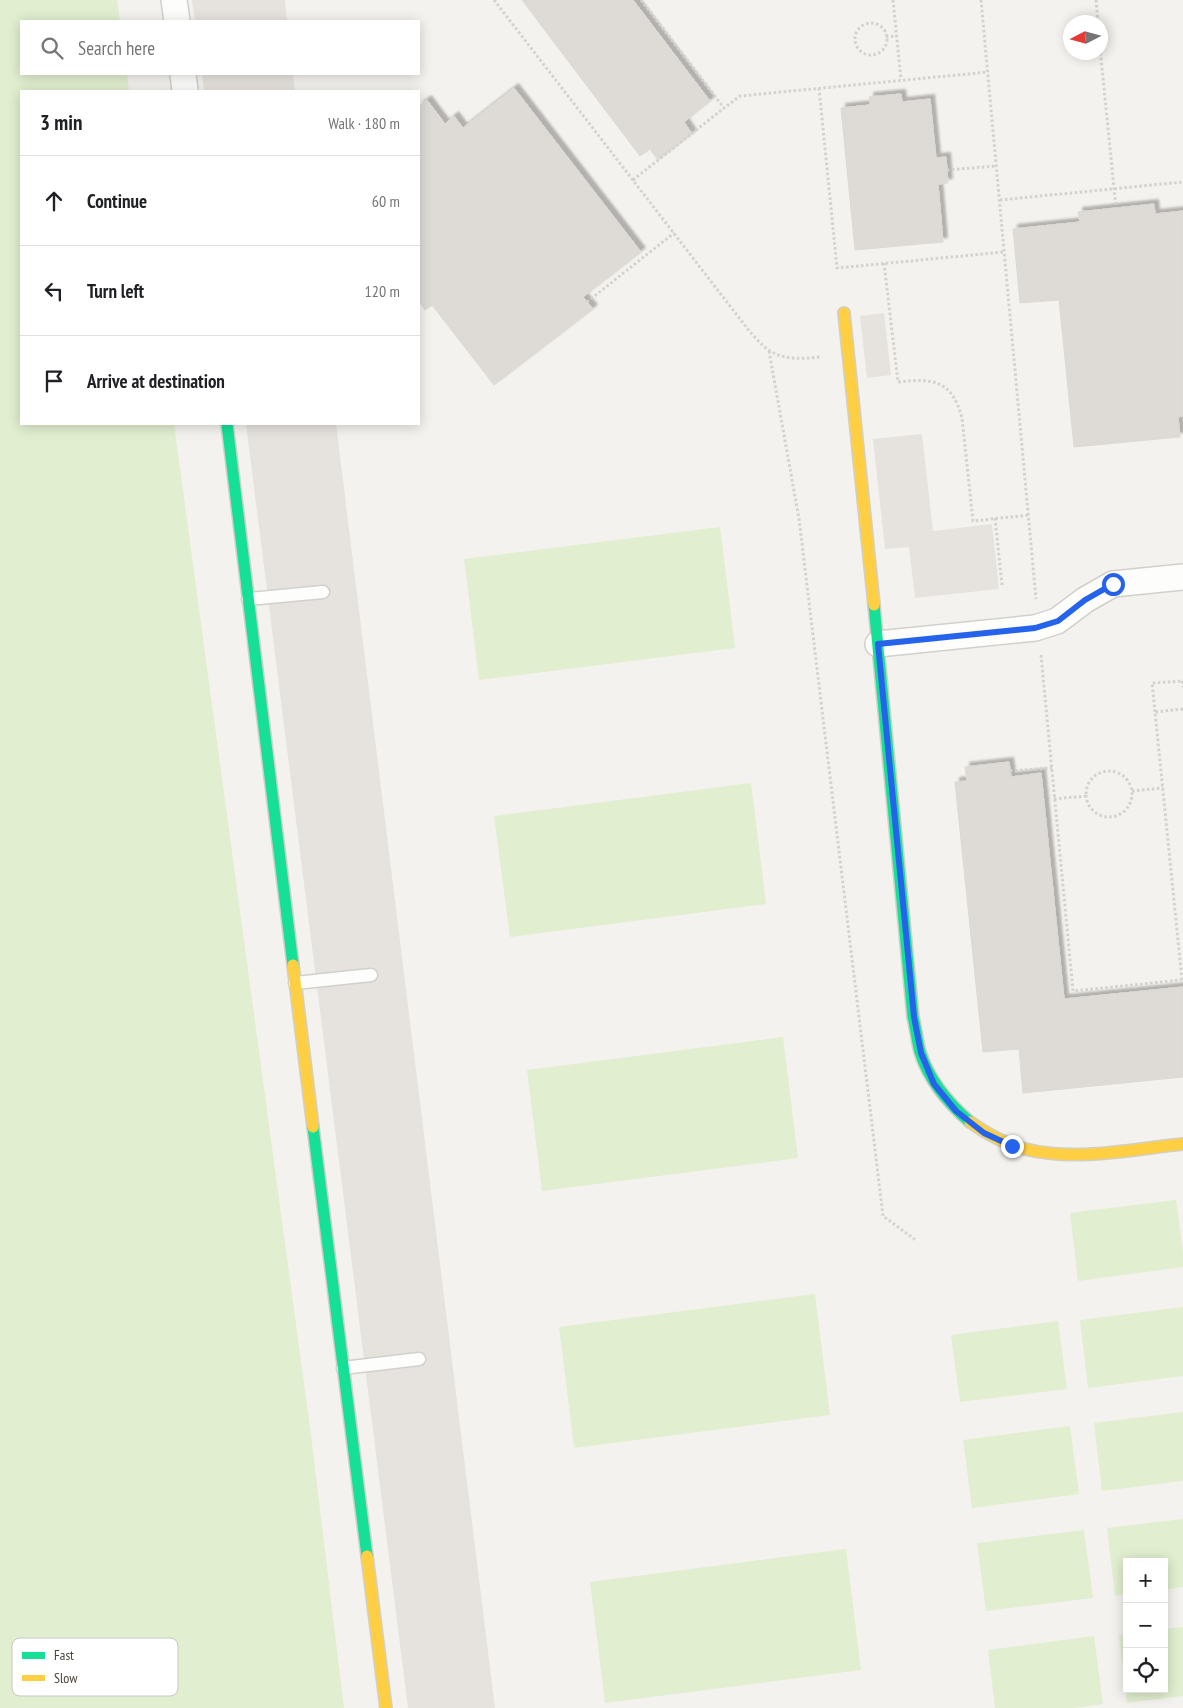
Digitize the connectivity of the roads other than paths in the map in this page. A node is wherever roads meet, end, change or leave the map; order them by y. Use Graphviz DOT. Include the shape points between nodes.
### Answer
graph roads {
  1 [pos="174,0"];
  2 [pos="177,20"];
  3 [pos="183,75"];
  4 [pos="185,90"];
  5 [pos="844,313"];
  6 [pos="227,425"];
  7 [pos="1183,577"];
  8 [pos="323,592"];
  9 [pos="248,600"];
  10 [pos="878,644"];
  11 [pos="371,975"];
  12 [pos="295,983"];
  13 [pos="1183,1144"];
  14 [pos="419,1359"];
  15 [pos="343,1368"];
  16 [pos="386,1708"];
  1 -- 2 [label="street"];
  3 -- 4 [label="street"];
  5 -- 10 [label="street"];
  6 -- 9 [label="street"];
  7 -- 10 [label="street" via="1113,584 1058,621 1039,627"];
  8 -- 9 [label="lane"];
  9 -- 12 [label="street"];
  10 -- 13 [label="street" via="914,1017 921,1053 934,1084 956,1111 984,1133 1012,1146 1044,1153 1079,1155"];
  11 -- 12 [label="lane"];
  12 -- 15 [label="street"];
  14 -- 15 [label="lane"];
  15 -- 16 [label="street"];
}
